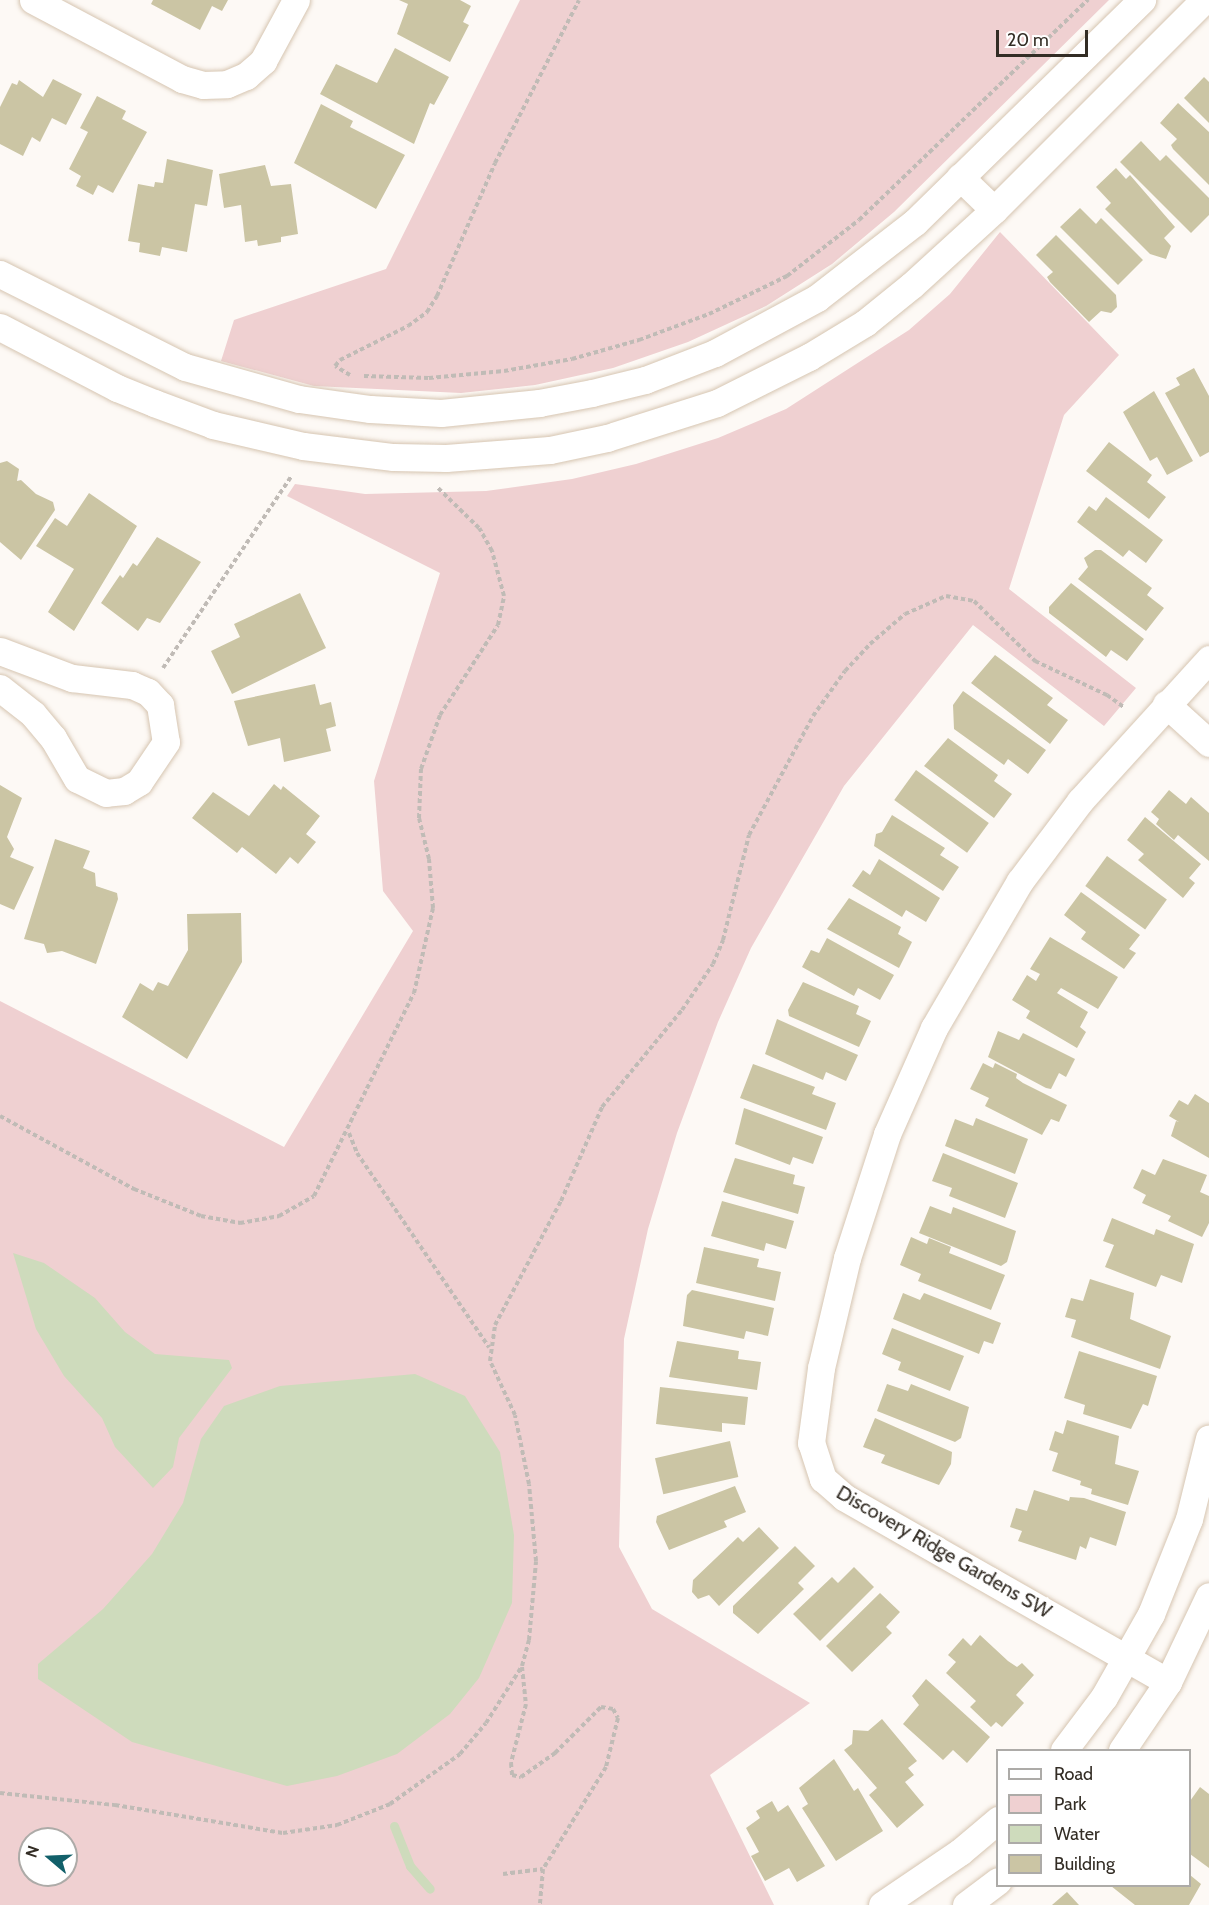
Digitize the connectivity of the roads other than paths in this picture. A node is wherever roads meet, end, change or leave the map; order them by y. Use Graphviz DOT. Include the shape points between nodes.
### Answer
graph roads {
  1 [pos="33,0"];
  2 [pos="296,0"];
  3 [pos="1142,0"];
  4 [pos="1204,0"];
  5 [pos="960,177"];
  6 [pos="994,210"];
  7 [pos="0,274"];
  8 [pos="0,327"];
  9 [pos="0,651"];
  10 [pos="1209,658"];
  11 [pos="0,688"];
  12 [pos="1167,704"];
  13 [pos="1209,743"];
  14 [pos="1209,1438"];
  15 [pos="1209,1596"];
  16 [pos="1128,1659"];
  17 [pos="1168,1682"];
  18 [pos="1065,1749"];
  19 [pos="1123,1749"];
  20 [pos="996,1823"];
  21 [pos="996,1882"];
  22 [pos="882,1905"];
  23 [pos="966,1905"];
  1 -- 2 [label="street" via="182,78 203,85 227,84 246,76 263,61"];
  3 -- 5 [label="street"];
  4 -- 6 [label="street"];
  5 -- 6 [label="street"];
  5 -- 7 [label="street" via="874,257 817,298 765,328 645,380 539,404 441,413 299,399 185,367"];
  6 -- 8 [label="street" via="865,323 801,361 717,403 653,425 550,450 446,458 393,457 277,441 213,424 117,388"];
  9 -- 11 [label="street" via="72,678 132,685 148,692 160,705 166,742 139,782 124,791 106,793 77,779 53,738 33,714"];
  10 -- 12 [label="street, Discovery Ridge Gardens SW"];
  12 -- 13 [label="street"];
  12 -- 16 [label="street, Discovery Ridge Gardens SW" via="1080,801 1020,881 934,1028 887,1134 847,1258 821,1368 811,1443 823,1479 844,1497"];
  14 -- 16 [label="street" via="1176,1557"];
  15 -- 17 [label="street"];
  16 -- 17 [label="street, Discovery Ridge Gardens SW"];
  16 -- 18 [label="street"];
  17 -- 19 [label="street"];
  20 -- 22 [label="street"];
  21 -- 23 [label="street"];
}
